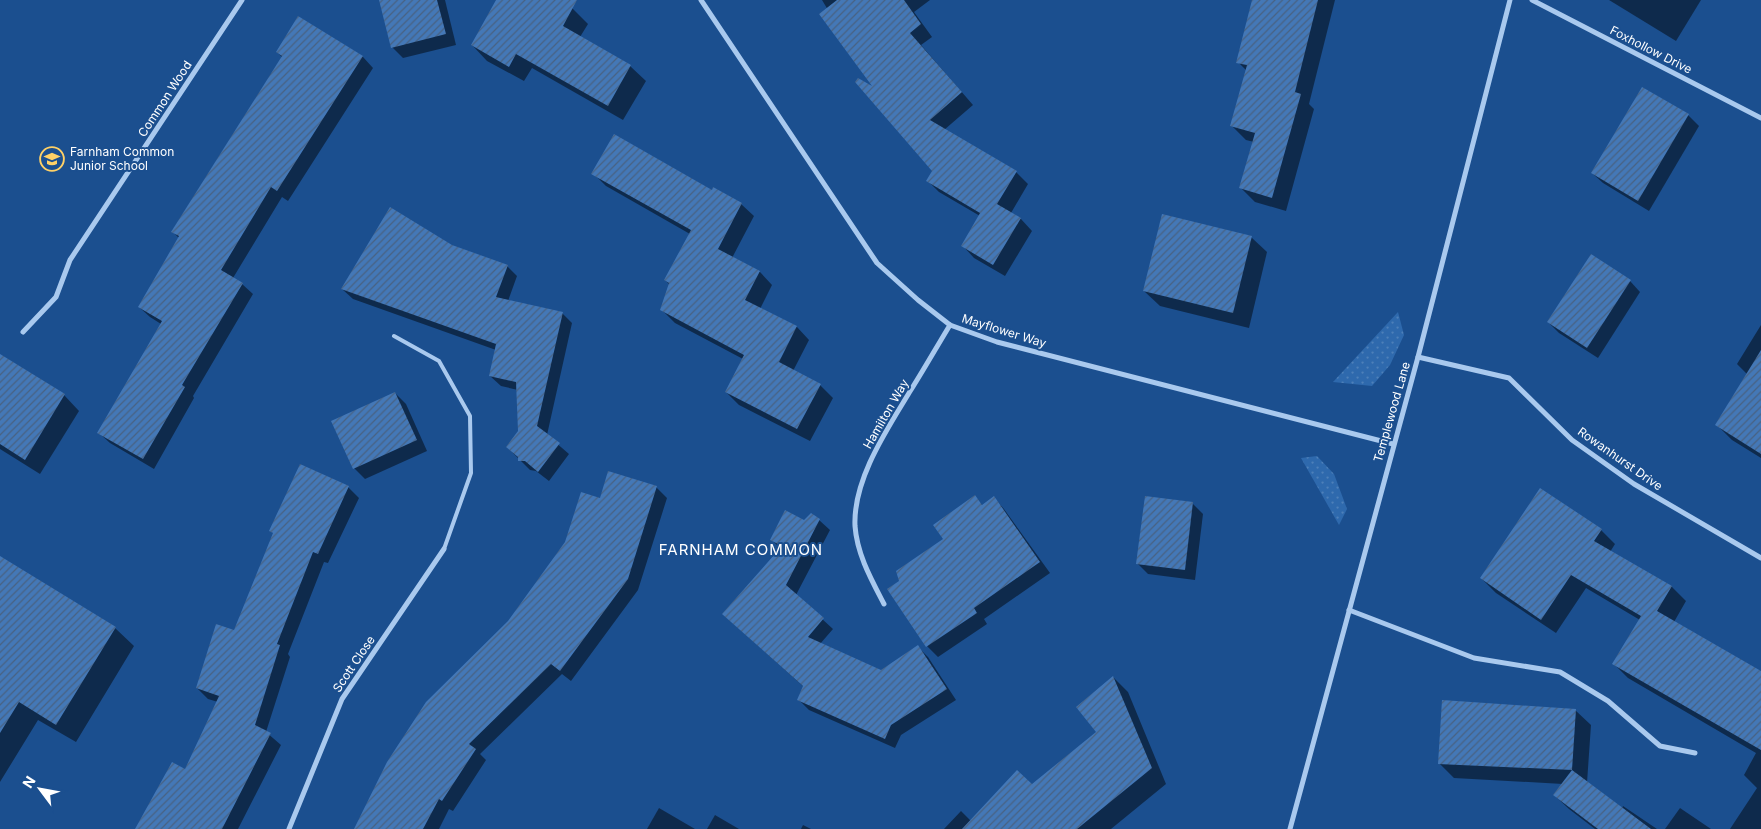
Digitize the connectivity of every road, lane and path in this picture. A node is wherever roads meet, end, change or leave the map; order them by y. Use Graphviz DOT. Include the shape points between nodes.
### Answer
graph roads {
  1 [pos="242,0"];
  2 [pos="701,0"];
  3 [pos="1510,0"];
  4 [pos="1532,0"];
  5 [pos="1761,118"];
  6 [pos="950,325"];
  7 [pos="23,332"];
  8 [pos="394,336"];
  9 [pos="1418,357"];
  10 [pos="1393,444"];
  11 [pos="444,549"];
  12 [pos="1761,558"];
  13 [pos="884,604"];
  14 [pos="1349,610"];
  15 [pos="1694,753"];
  16 [pos="290,829"];
  17 [pos="1290,829"];
  1 -- 7 [label="street, Common Wood" via="70,260 56,297"];
  2 -- 6 [label="street, Mayflower Way" via="877,263"];
  3 -- 9 [label="street, Templewood Lane"];
  4 -- 5 [label="street, Foxhollow Drive"];
  6 -- 10 [label="street, Mayflower Way" via="996,342"];
  6 -- 13 [label="street, Hamilton Way" via="874,450 858,499 857,544 866,571"];
  8 -- 11 [label="lane" via="439,361 470,416 471,473"];
  9 -- 10 [label="street, Templewood Lane"];
  9 -- 12 [label="street, Rowanhurst Drive" via="1509,378 1572,440 1634,484"];
  10 -- 14 [label="street, Templewood Lane"];
  11 -- 16 [label="street, Scott Close" via="342,699"];
  14 -- 15 [label="street" via="1474,658 1560,672 1608,701 1660,746"];
  14 -- 17 [label="street, Templewood Lane"];
}
